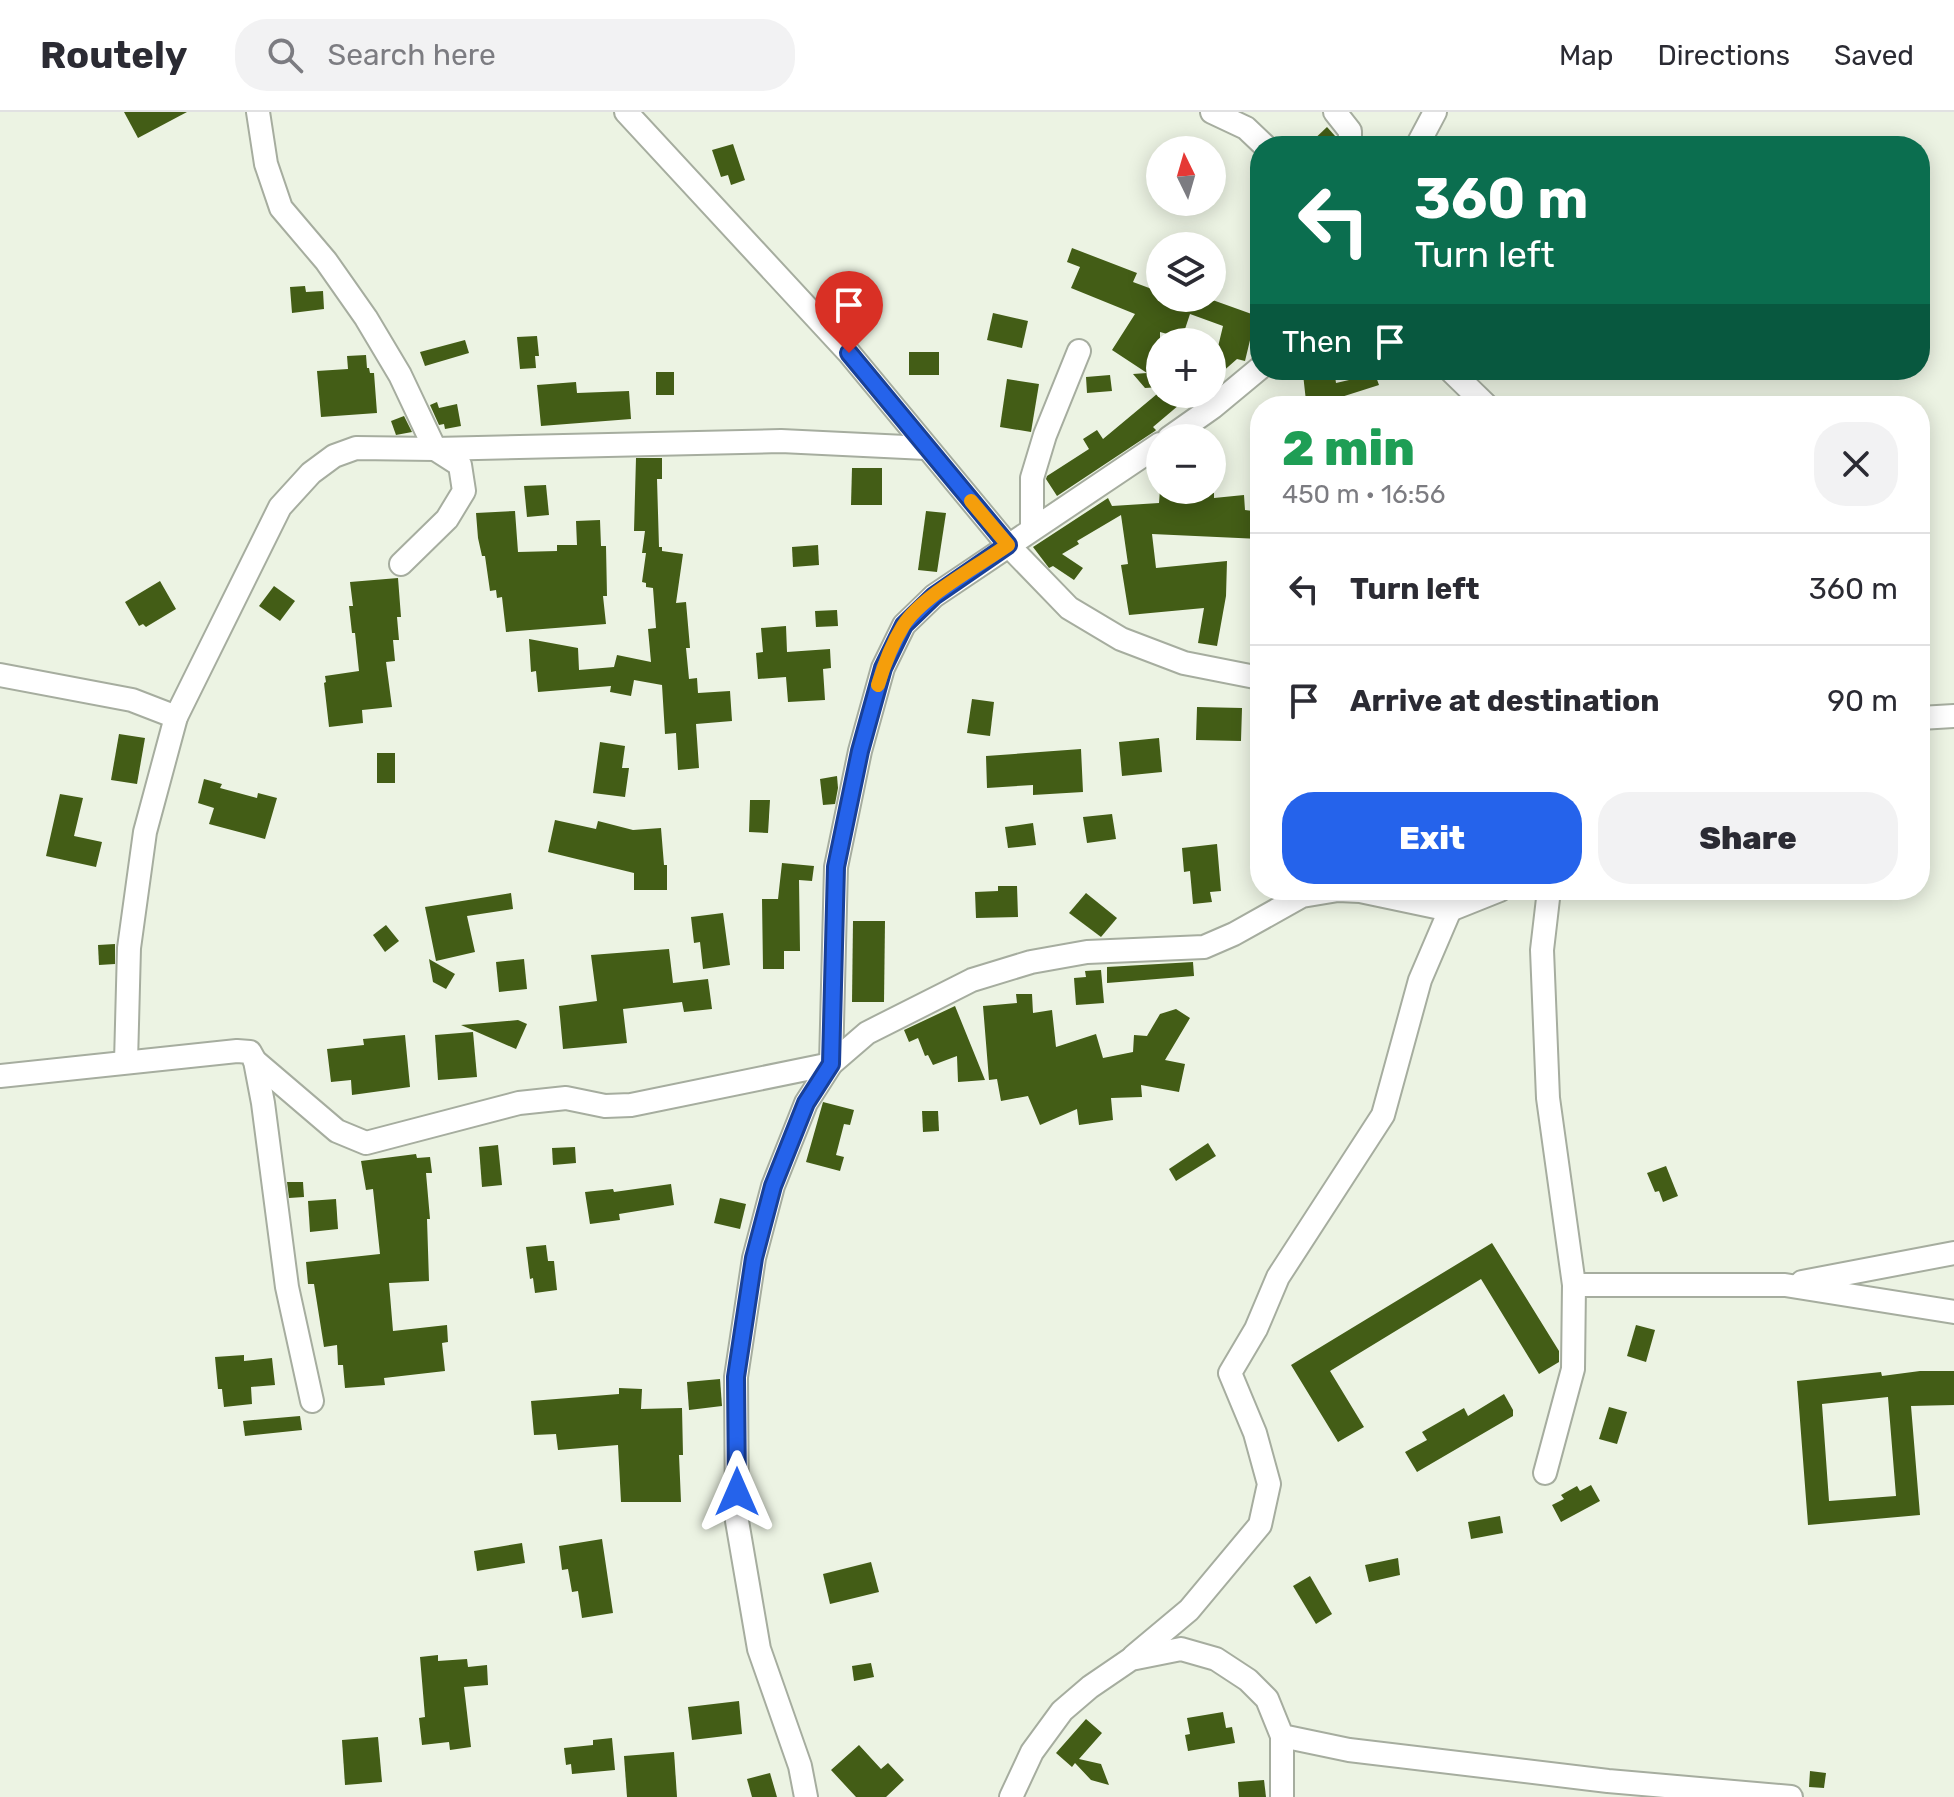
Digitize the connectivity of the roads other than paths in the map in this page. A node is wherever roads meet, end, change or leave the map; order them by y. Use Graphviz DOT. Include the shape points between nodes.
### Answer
graph roads {
  1 [pos="258,112"];
  2 [pos="626,112"];
  3 [pos="1212,112"];
  4 [pos="1335,112"];
  5 [pos="1435,112"];
  6 [pos="1254,136"];
  7 [pos="1350,136"];
  8 [pos="1422,136"];
  9 [pos="1079,351"];
  10 [pos="1250,376"];
  11 [pos="1460,380"];
  12 [pos="1477,396"];
  13 [pos="1189,424"];
  14 [pos="926,448"];
  15 [pos="435,449"];
  16 [pos="1146,454"];
  17 [pos="1032,528"];
  18 [pos="1008,545"];
  19 [pos="401,564"];
  20 [pos="0,675"];
  21 [pos="1250,676"];
  22 [pos="1954,716"];
  23 [pos="176,717"];
  24 [pos="1930,717"];
  25 [pos="1295,900"];
  26 [pos="1403,900"];
  27 [pos="1475,900"];
  28 [pos="1548,900"];
  29 [pos="1450,910"];
  30 [pos="255,1061"];
  31 [pos="126,1062"];
  32 [pos="831,1064"];
  33 [pos="0,1076"];
  34 [pos="1954,1253"];
  35 [pos="1574,1285"];
  36 [pos="1785,1285"];
  37 [pos="1954,1312"];
  38 [pos="312,1401"];
  39 [pos="1545,1473"];
  40 [pos="1131,1659"];
  41 [pos="1282,1736"];
  42 [pos="806,1797"];
  43 [pos="1011,1797"];
  44 [pos="1282,1797"];
  45 [pos="1791,1797"];
  1 -- 15 [label="street" via="266,164 281,208 348,290 400,375"];
  2 -- 14 [label="street" via="849,353"];
  3 -- 6 [label="street"];
  4 -- 7 [label="street"];
  5 -- 8 [label="street"];
  9 -- 17 [label="street" via="1032,478"];
  10 -- 13 [label="street"];
  11 -- 12 [label="street"];
  14 -- 15 [label="street" via="781,441"];
  14 -- 18 [label="street"];
  15 -- 19 [label="street" via="460,465 464,491 447,519"];
  15 -- 23 [label="street" via="356,448 334,456 297,487 280,507"];
  16 -- 17 [label="street"];
  17 -- 18 [label="street"];
  18 -- 21 [label="street" via="1069,608 1121,639 1184,663"];
  18 -- 32 [label="street" via="934,596 904,625 883,668 836,867"];
  20 -- 23 [label="street" via="132,700"];
  22 -- 24 [label="street"];
  23 -- 31 [label="street" via="145,832 129,948"];
  25 -- 32 [label="street" via="1204,947 1087,952 972,980 867,1033"];
  26 -- 29 [label="street"];
  27 -- 29 [label="street"];
  28 -- 35 [label="street" via="1542,950 1548,1098"];
  29 -- 40 [label="street" via="1420,980 1383,1115 1278,1277 1230,1373 1269,1484 1260,1525 1189,1610"];
  30 -- 31 [label="street" via="250,1052 237,1051"];
  30 -- 32 [label="street" via="337,1131 366,1143 519,1103 566,1098 631,1105"];
  30 -- 38 [label="street" via="287,1287"];
  31 -- 33 [label="street"];
  32 -- 42 [label="street" via="806,1103 773,1186 754,1258 736,1377 737,1521 759,1649"];
  34 -- 36 [label="street"];
  35 -- 36 [label="street"];
  35 -- 39 [label="street" via="1573,1369"];
  36 -- 37 [label="street"];
  40 -- 41 [label="street" via="1181,1649 1216,1659 1267,1699"];
  40 -- 43 [label="street" via="1062,1711 1032,1752"];
  41 -- 44 [label="street"];
  41 -- 45 [label="street" via="1380,1754"];
}
